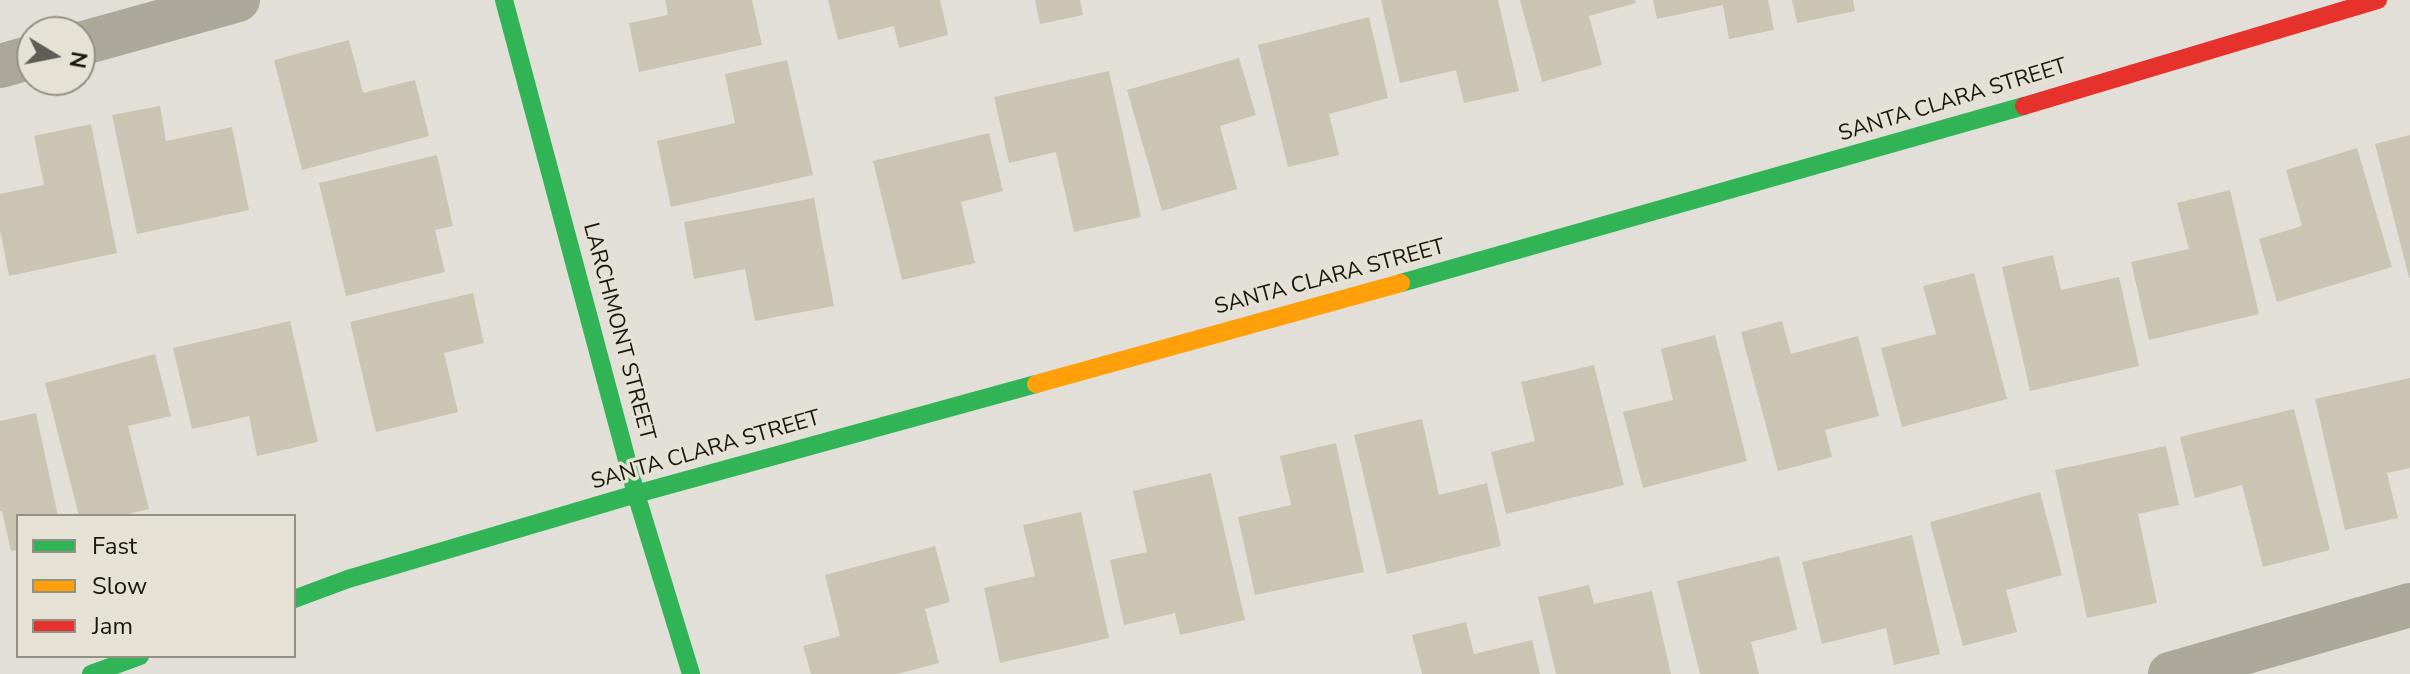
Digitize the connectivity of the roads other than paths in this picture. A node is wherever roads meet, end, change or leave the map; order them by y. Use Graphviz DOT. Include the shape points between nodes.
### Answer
graph roads {
  1 [pos="238,0"];
  2 [pos="504,0"];
  3 [pos="2378,0"];
  4 [pos="96,40"];
  5 [pos="636,494"];
  6 [pos="296,598"];
  7 [pos="2410,605"];
  8 [pos="135,658"];
  9 [pos="91,674"];
  10 [pos="691,674"];
  11 [pos="2170,674"];
  1 -- 4 [label="street"];
  2 -- 5 [label="main road, LARCHMONT STREET"];
  3 -- 5 [label="main road, SANTA CLARA STREET" via="1887,146"];
  5 -- 6 [label="main road, SANTA CLARA STREET"];
  5 -- 10 [label="main road, LARCHMONT STREET"];
  7 -- 11 [label="street"];
  8 -- 9 [label="main road"];
}
